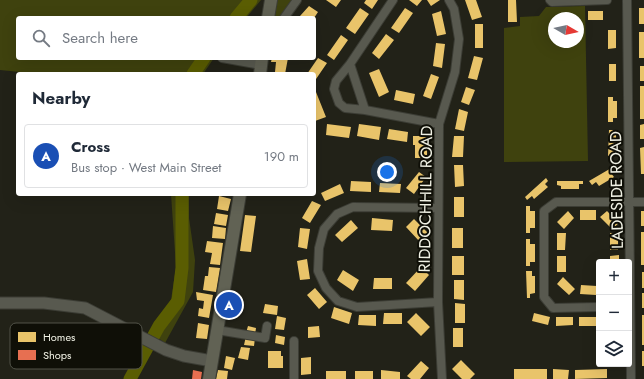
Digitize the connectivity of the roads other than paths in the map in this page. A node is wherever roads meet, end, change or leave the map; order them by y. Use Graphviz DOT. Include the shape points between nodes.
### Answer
graph roads {
  1 [pos="271,0"];
  2 [pos="297,0"];
  3 [pos="393,0"];
  4 [pos="449,0"];
  5 [pos="550,0"];
  6 [pos="607,0"];
  7 [pos="628,0"];
  8 [pos="268,16"];
  9 [pos="285,16"];
  10 [pos="232,60"];
  11 [pos="350,64"];
  12 [pos="261,66"];
  13 [pos="365,110"];
  14 [pos="439,124"];
  15 [pos="240,196"];
  16 [pos="630,202"];
  17 [pos="644,202"];
  18 [pos="438,208"];
  19 [pos="630,295"];
  20 [pos="438,302"];
  21 [pos="0,303"];
  22 [pos="596,307"];
  23 [pos="114,323"];
  24 [pos="267,326"];
  25 [pos="217,330"];
  26 [pos="630,331"];
  27 [pos="142,338"];
  28 [pos="294,341"];
  29 [pos="212,361"];
  30 [pos="209,379"];
  31 [pos="294,379"];
  32 [pos="442,379"];
  33 [pos="631,379"];
  1 -- 8 [label="main road"];
  2 -- 9 [label="street"];
  3 -- 11 [label="street"];
  4 -- 14 [label="street, RIDDOCHHILL ROAD" via="454,9 459,39 455,72"];
  5 -- 6 [label="street"];
  7 -- 16 [label="street, LADESIDE ROAD"];
  10 -- 12 [label="street"];
  11 -- 13 [label="street"];
  11 -- 13 [label="street" via="336,82 334,89 339,103 345,108"];
  13 -- 14 [label="street"];
  14 -- 18 [label="street, RIDDOCHHILL ROAD"];
  15 -- 25 [label="main road"];
  16 -- 17 [label="street"];
  16 -- 19 [label="street, LADESIDE ROAD"];
  16 -- 22 [label="street" via="556,202 544,211 544,297 553,308"];
  18 -- 20 [label="street, RIDDOCHHILL ROAD"];
  18 -- 20 [label="street" via="353,207 338,214 324,229 318,271 326,288 338,301 357,307"];
  20 -- 32 [label="street, RIDDOCHHILL ROAD"];
  21 -- 23 [label="main road" via="85,308"];
  24 -- 25 [label="street" via="265,338"];
  25 -- 29 [label="main road"];
  26 -- 33 [label="street, LADESIDE ROAD"];
  27 -- 29 [label="main road" via="166,350"];
  28 -- 31 [label="street"];
  29 -- 30 [label="main road"];
}
